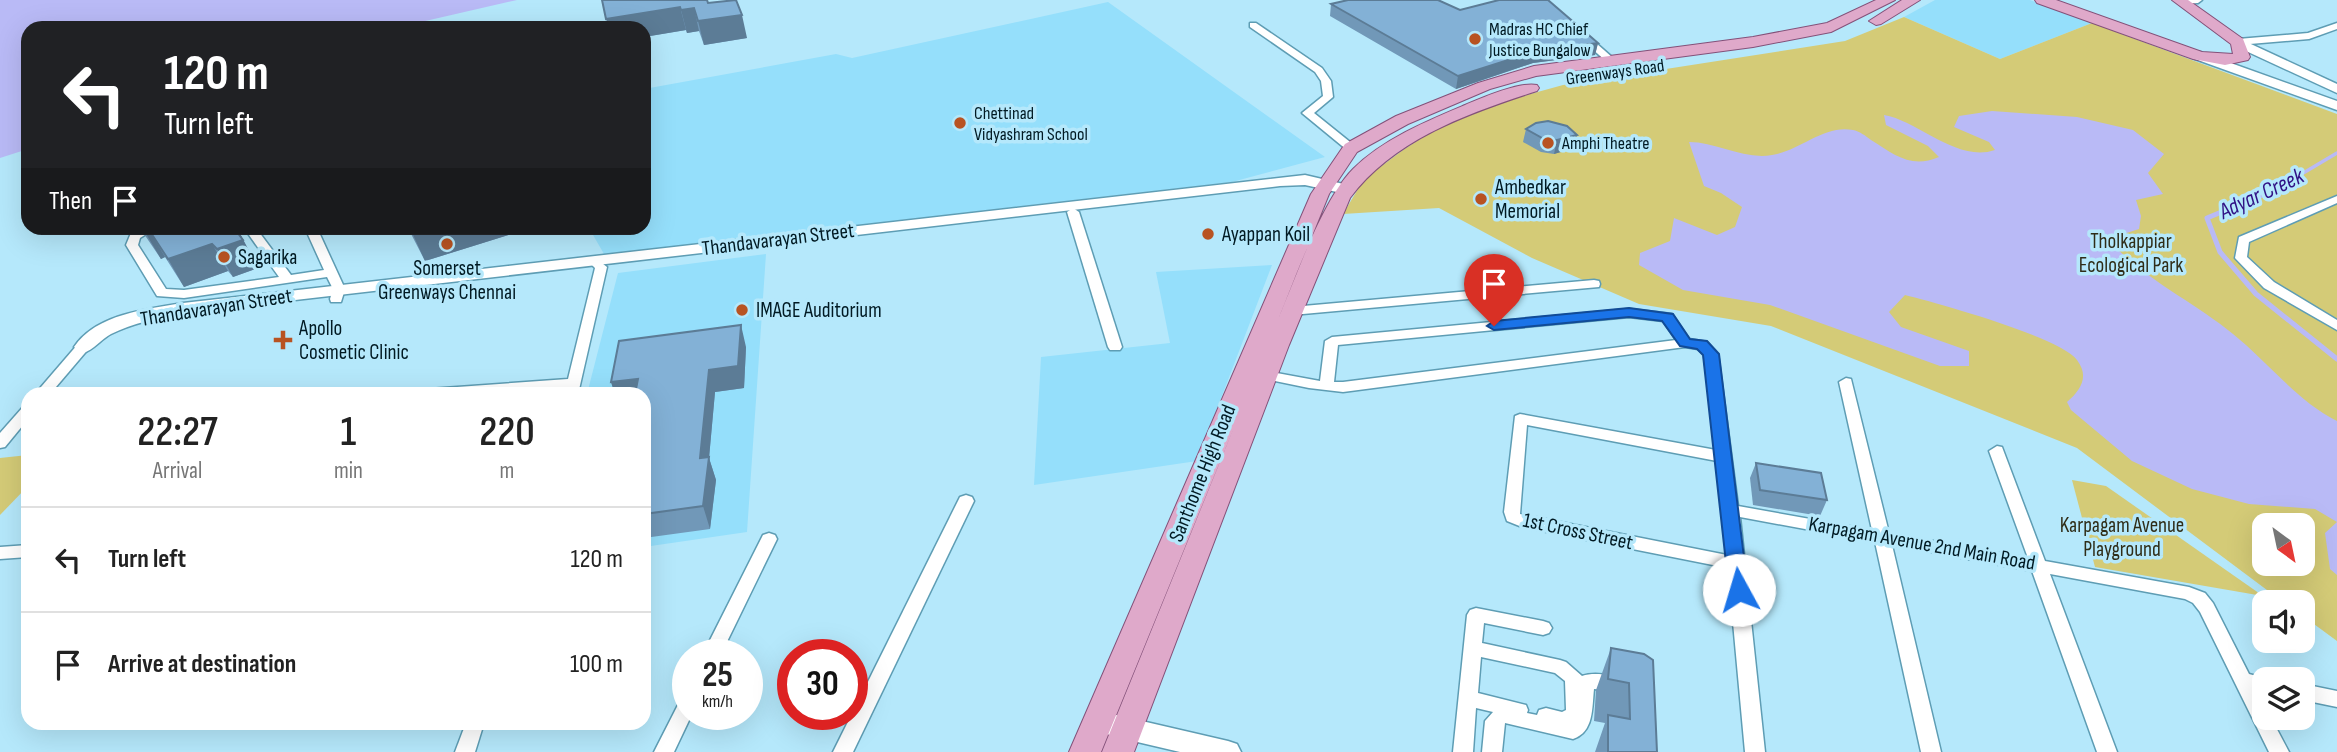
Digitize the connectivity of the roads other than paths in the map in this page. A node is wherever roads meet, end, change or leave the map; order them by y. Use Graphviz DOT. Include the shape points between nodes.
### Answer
graph roads {
  1 [pos="1888,0"];
  2 [pos="1913,0"];
  3 [pos="2042,0"];
  4 [pos="2199,0"];
  5 [pos="2180,1"];
  6 [pos="1253,25"];
  7 [pos="2337,26"];
  8 [pos="1575,30"];
  9 [pos="2238,42"];
  10 [pos="2199,56"];
  11 [pos="1610,60"];
  12 [pos="2337,88"];
  13 [pos="2337,106"];
  14 [pos="1352,148"];
  15 [pos="1333,191"];
  16 [pos="2337,198"];
  17 [pos="1073,212"];
  18 [pos="891,230"];
  19 [pos="137,235"];
  20 [pos="255,235"];
  21 [pos="314,235"];
  22 [pos="597,264"];
  23 [pos="287,279"];
  24 [pos="1594,284"];
  25 [pos="336,287"];
  26 [pos="162,293"];
  27 [pos="1292,311"];
  28 [pos="155,313"];
  29 [pos="2337,326"];
  30 [pos="1685,343"];
  31 [pos="83,347"];
  32 [pos="1115,347"];
  33 [pos="1266,375"];
  34 [pos="1846,382"];
  35 [pos="1327,386"];
  36 [pos="48,387"];
  37 [pos="573,387"];
  38 [pos="21,419"];
  39 [pos="0,443"];
  40 [pos="1997,451"];
  41 [pos="1724,457"];
  42 [pos="966,501"];
  43 [pos="1731,510"];
  44 [pos="1880,537"];
  45 [pos="769,539"];
  46 [pos="21,551"];
  47 [pos="0,552"];
  48 [pos="1736,563"];
  49 [pos="2037,563"];
  50 [pos="1543,628"];
  51 [pos="719,639"];
  52 [pos="1472,648"];
  53 [pos="2244,681"];
  54 [pos="2252,683"];
  55 [pos="1638,688"];
  56 [pos="2315,694"];
  57 [pos="1467,698"];
  58 [pos="2337,699"];
  59 [pos="1098,723"];
  60 [pos="472,730"];
  61 [pos="675,730"];
  62 [pos="1123,740"];
  63 [pos="465,752"];
  64 [pos="664,752"];
  65 [pos="843,752"];
  66 [pos="1085,752"];
  67 [pos="1228,752"];
  68 [pos="1463,752"];
  69 [pos="1492,752"];
  70 [pos="1755,752"];
  71 [pos="1931,752"];
  72 [pos="2107,752"];
  73 [pos="2278,752"];
  1 -- 11 [label="main road, Greenways Road" via="1831,27"];
  2 -- 15 [label="main road, Greenways Road" via="1850,34 1553,81 1487,102 1386,151"];
  3 -- 10 [label="main road"];
  4 -- 5 [label="street"];
  5 -- 9 [label="main road"];
  6 -- 14 [label="street" via="1319,70 1328,97 1307,113"];
  7 -- 9 [label="street" via="2309,36"];
  8 -- 11 [label="street"];
  9 -- 10 [label="main road" via="2242,57"];
  9 -- 12 [label="street"];
  10 -- 13 [label="street"];
  11 -- 14 [label="main road, Greenways Road" via="1534,71 1484,86 1402,120"];
  14 -- 15 [label="main road, Greenways Road"];
  15 -- 17 [label="street, Thandavarayan Street" via="1265,191"];
  15 -- 18 [label="street, Thandavarayan Street" via="1305,180 1280,181"];
  15 -- 27 [label="main road, Santhome High Road"];
  15 -- 59 [label="main road, Santhome High Road"];
  16 -- 29 [label="street" via="2243,240 2241,258 2269,285"];
  17 -- 18 [label="street, Thandavarayan Street"];
  17 -- 32 [label="street"];
  18 -- 22 [label="street, Thandavarayan Street"];
  19 -- 26 [label="street" via="132,244"];
  20 -- 23 [label="street"];
  21 -- 25 [label="street"];
  22 -- 25 [label="street, Thandavarayan Street"];
  22 -- 37 [label="street"];
  23 -- 25 [label="street"];
  23 -- 26 [label="street"];
  24 -- 27 [label="street"];
  25 -- 28 [label="street, Thandavarayan Street"];
  25 -- 31 [label="street, Thandavarayan Street" via="142,326"];
  26 -- 28 [label="street"];
  27 -- 33 [label="main road, Santhome High Road"];
  28 -- 31 [label="street, Thandavarayan Street" via="88,338"];
  30 -- 35 [label="street"];
  30 -- 35 [label="street" via="1667,317 1629,313 1332,341"];
  30 -- 41 [label="street" via="1702,345 1711,354"];
  31 -- 36 [label="street"];
  33 -- 35 [label="street"];
  33 -- 62 [label="main road, Santhome High Road"];
  34 -- 44 [label="street"];
  38 -- 39 [label="street"];
  40 -- 49 [label="street"];
  41 -- 43 [label="street"];
  41 -- 48 [label="street, 1st Cross Street" via="1520,419 1511,512 1527,522"];
  42 -- 65 [label="street"];
  43 -- 44 [label="street, Karpagam Avenue 2nd Main Road"];
  43 -- 48 [label="street"];
  44 -- 49 [label="street, Karpagam Avenue 2nd Main Road"];
  44 -- 71 [label="street"];
  45 -- 51 [label="street"];
  46 -- 47 [label="street"];
  48 -- 70 [label="street"];
  49 -- 53 [label="street, Karpagam Avenue 2nd Main Road" via="2194,595 2207,608"];
  49 -- 72 [label="street"];
  50 -- 52 [label="street" via="1476,615"];
  52 -- 57 [label="street"];
  52 -- 57 [label="street" via="1560,667 1574,678 1575,714 1564,720"];
  53 -- 54 [label="street"];
  53 -- 73 [label="street"];
  55 -- 69 [label="street" via="1588,681 1581,722 1573,731 1502,715 1494,721"];
  56 -- 58 [label="street"];
  57 -- 68 [label="street"];
  59 -- 62 [label="street"];
  59 -- 66 [label="main road, Santhome High Road"];
  60 -- 63 [label="street"];
  61 -- 64 [label="street"];
  62 -- 67 [label="street"];
}
